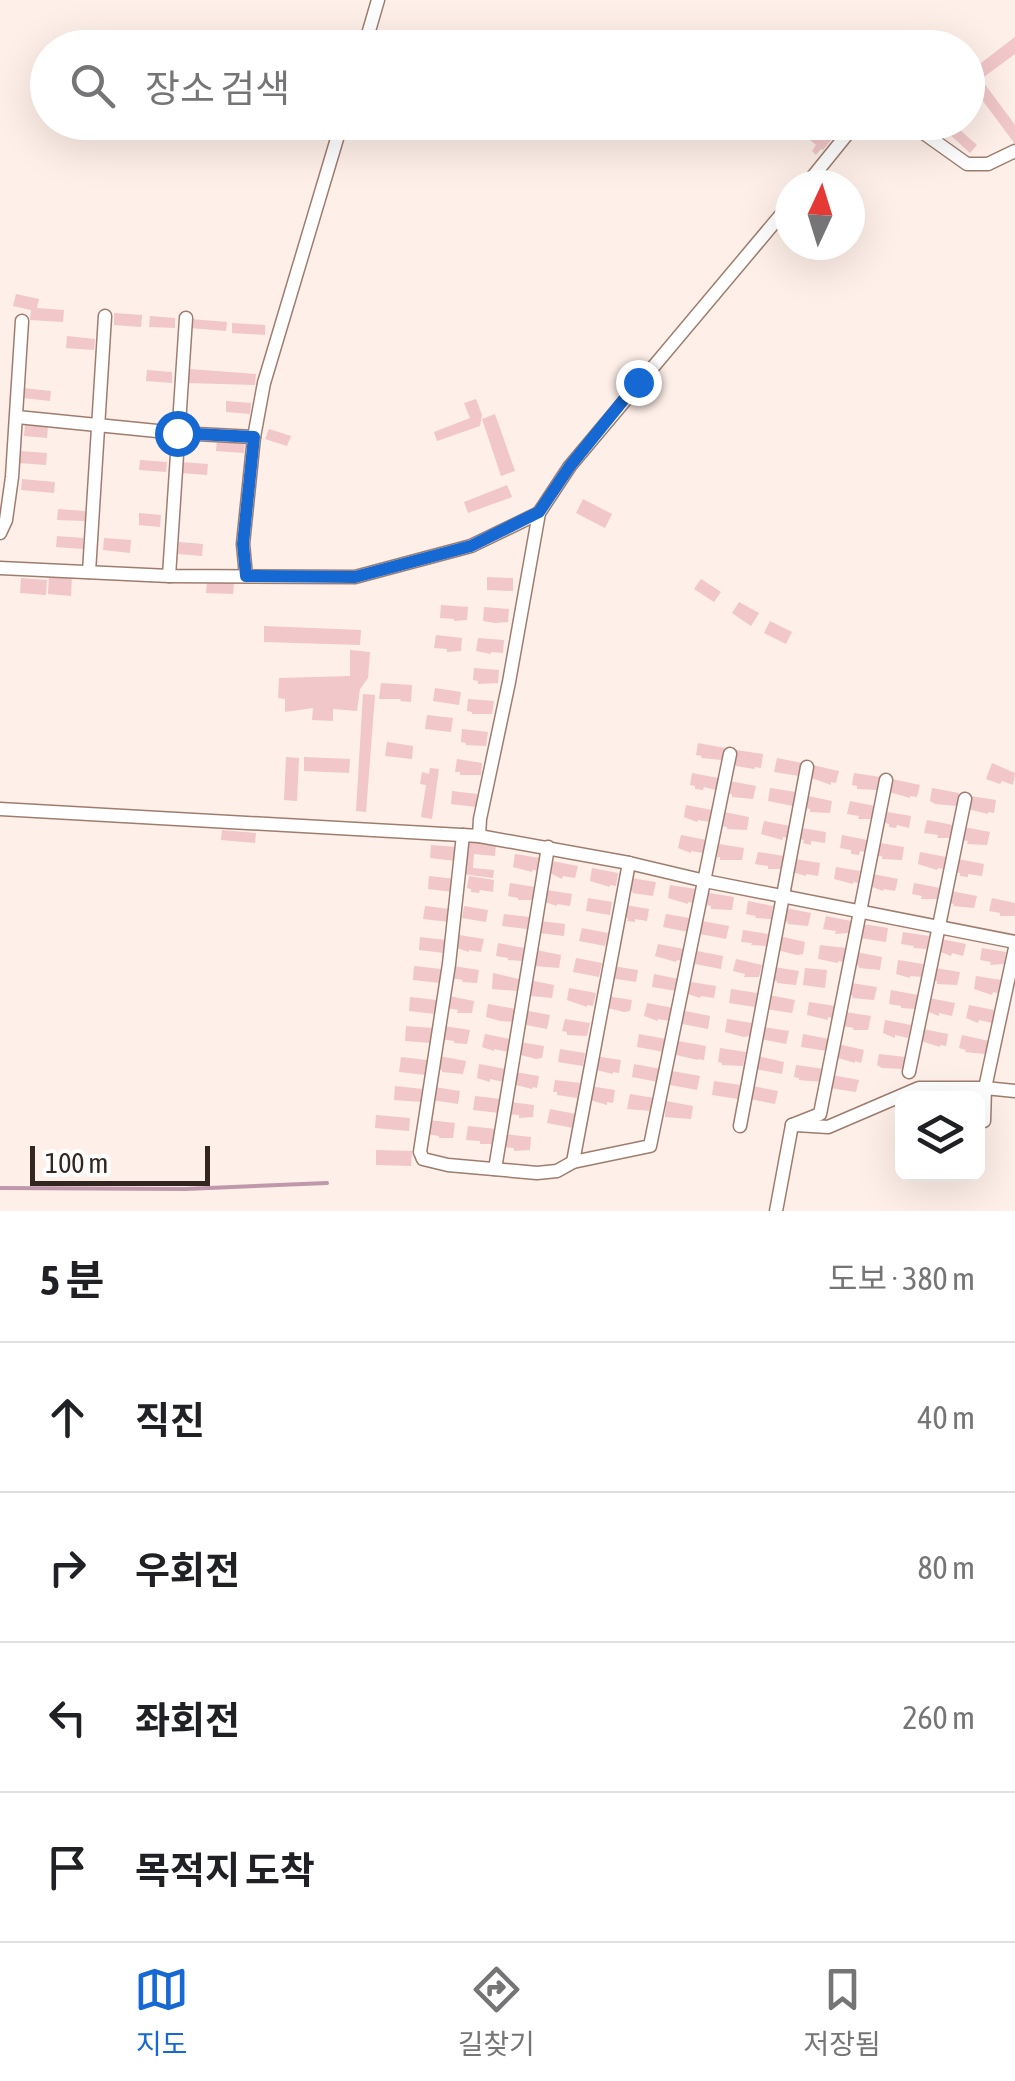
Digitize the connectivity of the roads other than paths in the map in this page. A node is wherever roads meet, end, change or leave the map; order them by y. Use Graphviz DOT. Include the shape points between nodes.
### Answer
graph roads {
  1 [pos="378,0"];
  2 [pos="369,30"];
  3 [pos="337,140"];
  4 [pos="843,140"];
  5 [pos="933,140"];
  6 [pos="1015,151"];
  7 [pos="818,170"];
  8 [pos="775,222"];
  9 [pos="105,316"];
  10 [pos="186,318"];
  11 [pos="22,322"];
  12 [pos="17,417"];
  13 [pos="97,426"];
  14 [pos="177,433"];
  15 [pos="254,437"];
  16 [pos="539,512"];
  17 [pos="0,533"];
  18 [pos="0,568"];
  19 [pos="88,572"];
  20 [pos="169,576"];
  21 [pos="246,576"];
  22 [pos="730,754"];
  23 [pos="807,767"];
  24 [pos="886,780"];
  25 [pos="965,798"];
  26 [pos="0,808"];
  27 [pos="463,835"];
  28 [pos="480,836"];
  29 [pos="548,847"];
  30 [pos="628,862"];
  31 [pos="705,880"];
  32 [pos="783,896"];
  33 [pos="860,911"];
  34 [pos="938,926"];
  35 [pos="1015,945"];
  36 [pos="909,1072"];
  37 [pos="985,1088"];
  38 [pos="985,1091"];
  39 [pos="1015,1091"];
  40 [pos="792,1124"];
  41 [pos="740,1126"];
  42 [pos="573,1162"];
  43 [pos="495,1169"];
  44 [pos="776,1211"];
  1 -- 2 [label="street"];
  3 -- 15 [label="street"];
  4 -- 7 [label="street"];
  5 -- 6 [label="street" via="967,164 988,164"];
  8 -- 16 [label="street"];
  9 -- 13 [label="street"];
  10 -- 14 [label="street"];
  11 -- 12 [label="street"];
  12 -- 13 [label="street"];
  12 -- 17 [label="street"];
  13 -- 14 [label="street"];
  13 -- 19 [label="street"];
  14 -- 15 [label="street"];
  14 -- 20 [label="street"];
  15 -- 21 [label="street"];
  16 -- 21 [label="street" via="471,546 355,577"];
  16 -- 28 [label="street"];
  18 -- 19 [label="street"];
  19 -- 20 [label="street"];
  20 -- 21 [label="street"];
  22 -- 31 [label="street"];
  23 -- 32 [label="street"];
  24 -- 33 [label="street"];
  25 -- 34 [label="street"];
  26 -- 27 [label="street"];
  27 -- 28 [label="street"];
  27 -- 43 [label="street" via="420,1152 448,1165"];
  28 -- 29 [label="street"];
  29 -- 30 [label="street"];
  29 -- 43 [label="street"];
  30 -- 31 [label="street"];
  30 -- 42 [label="street"];
  31 -- 32 [label="street"];
  31 -- 42 [label="street" via="650,1146"];
  32 -- 33 [label="street"];
  32 -- 41 [label="street"];
  33 -- 34 [label="street"];
  33 -- 40 [label="street" via="820,1114"];
  34 -- 35 [label="street"];
  34 -- 36 [label="street"];
  35 -- 37 [label="street"];
  37 -- 38 [label="street"];
  37 -- 39 [label="street"];
  37 -- 40 [label="street" via="919,1088 828,1127"];
  40 -- 44 [label="street"];
  42 -- 43 [label="street" via="537,1173"];
}
